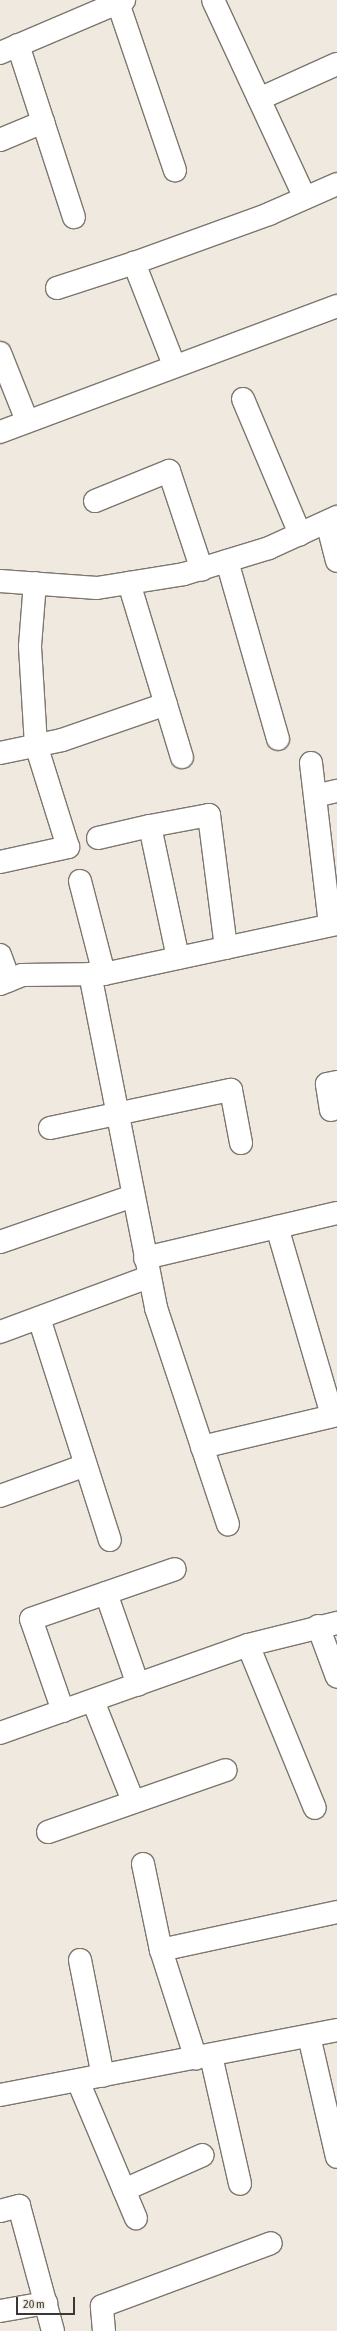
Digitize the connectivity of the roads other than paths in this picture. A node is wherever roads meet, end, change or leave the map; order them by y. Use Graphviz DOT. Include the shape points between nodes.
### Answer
graph roads {
  1 [pos="213,0"];
  2 [pos="120,1"];
  3 [pos="9,49"];
  4 [pos="337,64"];
  5 [pos="259,99"];
  6 [pos="43,122"];
  7 [pos="0,140"];
  8 [pos="175,170"];
  9 [pos="337,184"];
  10 [pos="305,198"];
  11 [pos="74,216"];
  12 [pos="134,263"];
  13 [pos="58,288"];
  14 [pos="337,306"];
  15 [pos="0,353"];
  16 [pos="174,365"];
  17 [pos="243,399"];
  18 [pos="27,421"];
  19 [pos="0,432"];
  20 [pos="95,501"];
  21 [pos="332,519"];
  22 [pos="300,534"];
  23 [pos="227,561"];
  24 [pos="337,561"];
  25 [pos="202,570"];
  26 [pos="0,580"];
  27 [pos="35,583"];
  28 [pos="129,583"];
  29 [pos="166,704"];
  30 [pos="278,739"];
  31 [pos="36,746"];
  32 [pos="0,753"];
  33 [pos="182,757"];
  34 [pos="311,763"];
  35 [pos="337,791"];
  36 [pos="314,796"];
  37 [pos="150,826"];
  38 [pos="98,838"];
  39 [pos="0,862"];
  40 [pos="80,881"];
  41 [pos="334,925"];
  42 [pos="226,948"];
  43 [pos="0,955"];
  44 [pos="178,958"];
  45 [pos="97,974"];
  46 [pos="4,982"];
  47 [pos="337,1082"];
  48 [pos="331,1110"];
  49 [pos="116,1112"];
  50 [pos="50,1128"];
  51 [pos="241,1142"];
  52 [pos="133,1196"];
  53 [pos="337,1213"];
  54 [pos="277,1227"];
  55 [pos="0,1242"];
  56 [pos="147,1268"];
  57 [pos="39,1318"];
  58 [pos="0,1332"];
  59 [pos="334,1415"];
  60 [pos="202,1447"];
  61 [pos="86,1465"];
  62 [pos="0,1496"];
  63 [pos="228,1524"];
  64 [pos="110,1540"];
  65 [pos="175,1569"];
  66 [pos="106,1593"];
  67 [pos="328,1625"];
  68 [pos="248,1645"];
  69 [pos="337,1677"];
  70 [pos="138,1685"];
  71 [pos="93,1701"];
  72 [pos="63,1711"];
  73 [pos="0,1732"];
  74 [pos="226,1770"];
  75 [pos="133,1801"];
  76 [pos="315,1808"];
  77 [pos="48,1832"];
  78 [pos="143,1864"];
  79 [pos="337,1912"];
  80 [pos="161,1950"];
  81 [pos="80,1960"];
  82 [pos="337,2030"];
  83 [pos="309,2036"];
  84 [pos="203,2057"];
  85 [pos="103,2076"];
  86 [pos="78,2081"];
  87 [pos="0,2095"];
  88 [pos="203,2155"];
  89 [pos="337,2157"];
  90 [pos="240,2184"];
  91 [pos="124,2190"];
  92 [pos="0,2211"];
  93 [pos="136,2218"];
  94 [pos="271,2243"];
  95 [pos="46,2303"];
  96 [pos="0,2311"];
  97 [pos="53,2331"];
  98 [pos="101,2331"];
  99 [pos="104,2331"];
  1 -- 5 [label="street"];
  2 -- 3 [label="street"];
  2 -- 8 [label="street"];
  3 -- 6 [label="street"];
  4 -- 5 [label="street"];
  5 -- 10 [label="street"];
  6 -- 7 [label="street"];
  6 -- 11 [label="street"];
  9 -- 10 [label="street"];
  10 -- 12 [label="street"];
  12 -- 13 [label="street"];
  12 -- 16 [label="street"];
  14 -- 16 [label="street"];
  15 -- 18 [label="street"];
  16 -- 18 [label="street"];
  17 -- 22 [label="street"];
  18 -- 19 [label="street"];
  20 -- 25 [label="street" via="169,471"];
  21 -- 22 [label="street"];
  21 -- 24 [label="street"];
  22 -- 23 [label="street"];
  23 -- 25 [label="street"];
  23 -- 30 [label="street"];
  25 -- 28 [label="street"];
  26 -- 27 [label="street"];
  27 -- 28 [label="street" via="97,588"];
  27 -- 31 [label="street" via="30,646"];
  28 -- 29 [label="street"];
  29 -- 31 [label="street"];
  29 -- 33 [label="street"];
  31 -- 32 [label="street"];
  31 -- 39 [label="street" via="68,847"];
  34 -- 36 [label="street"];
  35 -- 36 [label="street"];
  36 -- 41 [label="street"];
  37 -- 38 [label="street"];
  37 -- 42 [label="street" via="209,815"];
  37 -- 44 [label="street"];
  40 -- 45 [label="street"];
  41 -- 42 [label="street"];
  42 -- 44 [label="street"];
  43 -- 46 [label="street"];
  44 -- 45 [label="street"];
  45 -- 46 [label="street" via="22,975"];
  45 -- 49 [label="street"];
  47 -- 48 [label="street" via="327,1084"];
  49 -- 50 [label="street"];
  49 -- 51 [label="street" via="231,1090"];
  49 -- 52 [label="street"];
  52 -- 55 [label="street"];
  52 -- 56 [label="street"];
  53 -- 54 [label="street"];
  54 -- 56 [label="street"];
  54 -- 59 [label="street"];
  56 -- 57 [label="street"];
  56 -- 60 [label="street" via="156,1308"];
  57 -- 58 [label="street"];
  57 -- 61 [label="street"];
  59 -- 60 [label="street"];
  60 -- 63 [label="street"];
  61 -- 62 [label="street"];
  61 -- 64 [label="street"];
  65 -- 66 [label="street"];
  66 -- 70 [label="street"];
  66 -- 72 [label="street" via="31,1619"];
  67 -- 68 [label="street"];
  67 -- 69 [label="street"];
  68 -- 70 [label="street"];
  68 -- 76 [label="street"];
  70 -- 71 [label="street"];
  71 -- 72 [label="street"];
  71 -- 75 [label="street"];
  72 -- 73 [label="street"];
  74 -- 75 [label="street"];
  75 -- 77 [label="street"];
  78 -- 80 [label="street"];
  79 -- 80 [label="street"];
  80 -- 84 [label="street"];
  81 -- 85 [label="street"];
  82 -- 83 [label="street"];
  83 -- 84 [label="street"];
  83 -- 89 [label="street"];
  84 -- 85 [label="street"];
  84 -- 90 [label="street"];
  85 -- 86 [label="street"];
  86 -- 87 [label="street"];
  86 -- 91 [label="street"];
  88 -- 91 [label="street"];
  91 -- 93 [label="street"];
  92 -- 95 [label="street" via="18,2206"];
  94 -- 99 [label="street" via="102,2306"];
  95 -- 96 [label="street"];
  95 -- 97 [label="street"];
  98 -- 99 [label="street"];
}
